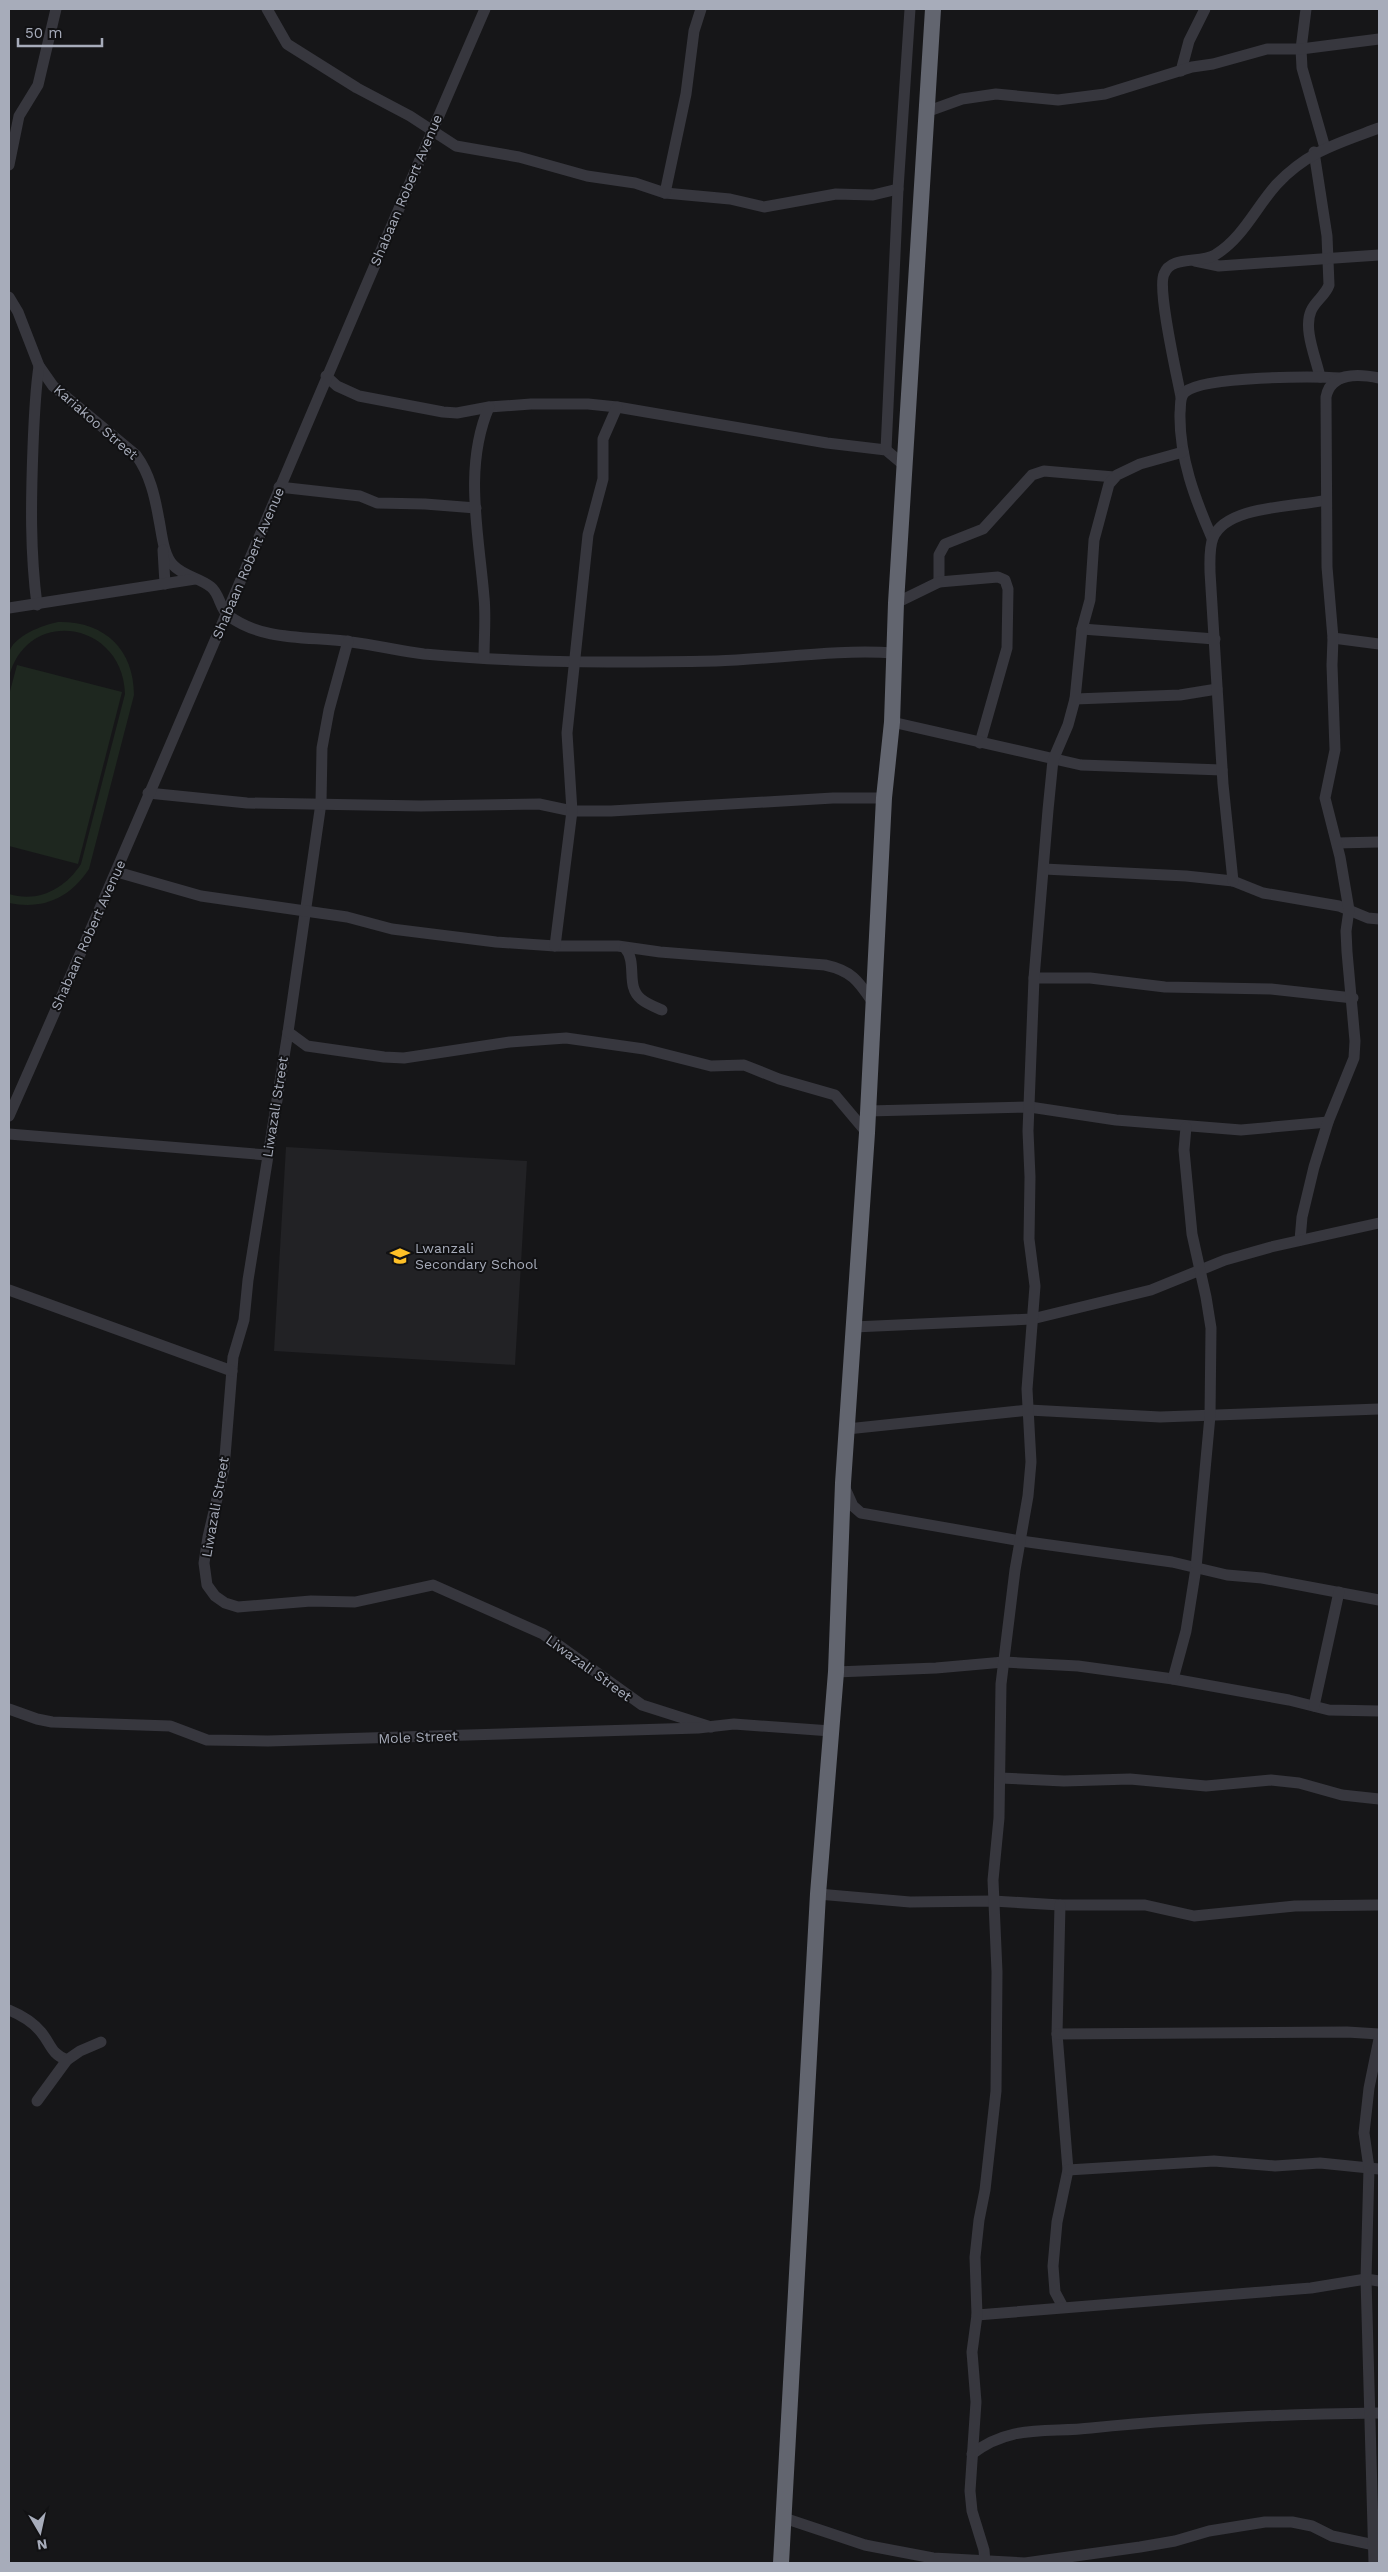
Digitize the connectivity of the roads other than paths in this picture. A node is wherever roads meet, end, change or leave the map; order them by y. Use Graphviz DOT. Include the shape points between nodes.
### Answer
graph roads {
  1 [pos="56,9"];
  2 [pos="266,9"];
  3 [pos="485,9"];
  4 [pos="701,9"];
  5 [pos="910,9"];
  6 [pos="933,9"];
  7 [pos="1205,9"];
  8 [pos="1306,9"];
  9 [pos="1379,39"];
  10 [pos="1301,49"];
  11 [pos="1180,71"];
  12 [pos="926,112"];
  13 [pos="1379,128"];
  14 [pos="431,131"];
  15 [pos="1320,150"];
  16 [pos="9,165"];
  17 [pos="898,189"];
  18 [pos="664,193"];
  19 [pos="1379,255"];
  20 [pos="1328,259"];
  21 [pos="1191,260"];
  22 [pos="9,297"];
  23 [pos="39,366"];
  24 [pos="326,376"];
  25 [pos="1320,377"];
  26 [pos="1341,378"];
  27 [pos="1379,378"];
  28 [pos="1181,397"];
  29 [pos="617,407"];
  30 [pos="489,408"];
  31 [pos="886,450"];
  32 [pos="1183,452"];
  33 [pos="905,466"];
  34 [pos="1114,477"];
  35 [pos="279,487"];
  36 [pos="1326,500"];
  37 [pos="476,508"];
  38 [pos="1212,538"];
  39 [pos="163,543"];
  40 [pos="195,579"];
  41 [pos="939,582"];
  42 [pos="165,584"];
  43 [pos="896,603"];
  44 [pos="37,604"];
  45 [pos="9,608"];
  46 [pos="227,615"];
  47 [pos="1082,629"];
  48 [pos="1333,638"];
  49 [pos="1215,639"];
  50 [pos="348,641"];
  51 [pos="1379,644"];
  52 [pos="894,653"];
  53 [pos="484,658"];
  54 [pos="576,661"];
  55 [pos="1217,690"];
  56 [pos="1075,699"];
  57 [pos="892,722"];
  58 [pos="980,742"];
  59 [pos="1053,760"];
  60 [pos="1222,770"];
  61 [pos="148,793"];
  62 [pos="884,798"];
  63 [pos="321,803"];
  64 [pos="572,811"];
  65 [pos="1379,842"];
  66 [pos="1336,843"];
  67 [pos="1044,869"];
  68 [pos="116,872"];
  69 [pos="1234,881"];
  70 [pos="1349,910"];
  71 [pos="304,911"];
  72 [pos="1379,919"];
  73 [pos="555,946"];
  74 [pos="625,948"];
  75 [pos="1034,978"];
  76 [pos="1352,998"];
  77 [pos="874,1004"];
  78 [pos="662,1010"];
  79 [pos="288,1032"];
  80 [pos="1030,1107"];
  81 [pos="868,1111"];
  82 [pos="9,1116"];
  83 [pos="1328,1122"];
  84 [pos="1186,1127"];
  85 [pos="867,1133"];
  86 [pos="9,1134"];
  87 [pos="267,1155"];
  88 [pos="1379,1223"];
  89 [pos="1300,1240"];
  90 [pos="1200,1270"];
  91 [pos="9,1290"];
  92 [pos="1032,1319"];
  93 [pos="854,1327"];
  94 [pos="232,1371"];
  95 [pos="1379,1409"];
  96 [pos="1029,1410"];
  97 [pos="1210,1416"];
  98 [pos="848,1429"];
  99 [pos="843,1483"];
  100 [pos="1022,1541"];
  101 [pos="1196,1568"];
  102 [pos="1338,1592"];
  103 [pos="1379,1600"];
  104 [pos="1004,1662"];
  105 [pos="836,1672"];
  106 [pos="1173,1679"];
  107 [pos="1314,1706"];
  108 [pos="9,1709"];
  109 [pos="1379,1711"];
  110 [pos="712,1727"];
  111 [pos="831,1731"];
  112 [pos="1000,1778"];
  113 [pos="1379,1799"];
  114 [pos="818,1894"];
  115 [pos="993,1901"];
  116 [pos="1379,1905"];
  117 [pos="1060,1906"];
  118 [pos="9,2010"];
  119 [pos="1057,2034"];
  120 [pos="1379,2034"];
  121 [pos="1379,2040"];
  122 [pos="102,2042"];
  123 [pos="67,2060"];
  124 [pos="37,2100"];
  125 [pos="1374,2169"];
  126 [pos="1068,2170"];
  127 [pos="1366,2279"];
  128 [pos="1379,2280"];
  129 [pos="1063,2307"];
  130 [pos="977,2315"];
  131 [pos="1374,2413"];
  132 [pos="972,2454"];
  133 [pos="784,2518"];
  134 [pos="1376,2546"];
  135 [pos="985,2562"];
  136 [pos="781,2563"];
  137 [pos="1374,2563"];
  1 -- 16 [label="street" via="38,85 19,116"];
  2 -- 14 [label="street" via="288,44"];
  3 -- 14 [label="street, Shabaan Robert Avenue"];
  4 -- 18 [label="street" via="692,39 686,94"];
  5 -- 17 [label="street"];
  6 -- 12 [label="highway"];
  7 -- 11 [label="street" via="1189,41"];
  8 -- 10 [label="street"];
  9 -- 10 [label="street"];
  10 -- 11 [label="street" via="1267,49"];
  10 -- 15 [label="street" via="1305,84"];
  11 -- 12 [label="street" via="1088,97 1058,100 996,94 962,99"];
  12 -- 33 [label="highway" via="924,193"];
  13 -- 15 [label="street"];
  14 -- 18 [label="street" via="450,144 464,148 519,157"];
  14 -- 24 [label="street, Shabaan Robert Avenue"];
  15 -- 20 [label="street"];
  15 -- 21 [label="street" via="1277,184 1255,216 1215,255"];
  17 -- 18 [label="street" via="873,195 836,194 764,207 721,198"];
  17 -- 31 [label="street"];
  19 -- 20 [label="street"];
  20 -- 21 [label="street" via="1219,266"];
  20 -- 25 [label="street" via="1329,285 1311,309 1308,320"];
  21 -- 28 [label="street" via="1169,266 1162,281"];
  22 -- 23 [label="street, Kariakoo Street"];
  23 -- 39 [label="street, Kariakoo Street" via="53,386 141,462 154,493"];
  23 -- 44 [label="street" via="30,513"];
  24 -- 30 [label="street" via="337,386 359,396 443,412"];
  24 -- 35 [label="street, Shabaan Robert Avenue"];
  25 -- 26 [label="street"];
  25 -- 28 [label="street" via="1258,378 1207,385 1191,389"];
  26 -- 27 [label="street" via="1360,375"];
  26 -- 36 [label="street" via="1330,386 1326,397"];
  28 -- 32 [label="street"];
  29 -- 30 [label="street" via="564,403"];
  29 -- 31 [label="street" via="723,427"];
  29 -- 54 [label="street" via="603,440 604,480 588,535"];
  30 -- 37 [label="street" via="477,447"];
  31 -- 33 [label="street"];
  32 -- 34 [label="street" via="1140,464"];
  32 -- 38 [label="street" via="1196,500"];
  33 -- 43 [label="highway"];
  34 -- 41 [label="street" via="1044,471 1032,475 983,529 945,544 939,555"];
  34 -- 47 [label="street" via="1096,526 1090,600"];
  35 -- 37 [label="street" via="360,496 377,503"];
  35 -- 46 [label="street, Shabaan Robert Avenue"];
  36 -- 38 [label="street" via="1229,520"];
  36 -- 48 [label="street"];
  37 -- 53 [label="street" via="484,597"];
  38 -- 49 [label="street" via="1210,572"];
  39 -- 40 [label="street, Kariakoo Street" via="173,565"];
  39 -- 42 [label="street"];
  40 -- 42 [label="street"];
  40 -- 46 [label="street, Kariakoo Street" via="213,588"];
  41 -- 43 [label="street"];
  41 -- 58 [label="street" via="998,577 1005,580 1008,588 1007,648"];
  42 -- 44 [label="street"];
  43 -- 52 [label="highway"];
  44 -- 45 [label="street"];
  46 -- 50 [label="street" via="258,631 303,639"];
  46 -- 61 [label="street, Shabaan Robert Avenue"];
  47 -- 49 [label="street"];
  47 -- 56 [label="street"];
  48 -- 51 [label="street"];
  48 -- 66 [label="street" via="1335,750 1325,798"];
  49 -- 55 [label="street"];
  50 -- 53 [label="street" via="407,652"];
  50 -- 63 [label="street, Liwazali Street" via="322,748"];
  52 -- 54 [label="street" via="856,650 747,660"];
  52 -- 57 [label="highway"];
  53 -- 54 [label="street"];
  54 -- 64 [label="street" via="567,733"];
  55 -- 56 [label="street" via="1180,695"];
  55 -- 60 [label="street"];
  56 -- 59 [label="street"];
  57 -- 58 [label="street"];
  57 -- 62 [label="highway"];
  58 -- 59 [label="street"];
  59 -- 60 [label="street" via="1110,767"];
  59 -- 67 [label="street"];
  60 -- 69 [label="street"];
  61 -- 63 [label="street" via="230,802"];
  61 -- 68 [label="street, Shabaan Robert Avenue"];
  62 -- 64 [label="street"];
  62 -- 77 [label="highway"];
  63 -- 64 [label="street" via="421,806 539,804"];
  63 -- 71 [label="street, Liwazali Street"];
  64 -- 73 [label="street"];
  65 -- 66 [label="street"];
  66 -- 70 [label="street"];
  67 -- 69 [label="street"];
  67 -- 75 [label="street"];
  68 -- 71 [label="street" via="201,896"];
  68 -- 82 [label="street, Shabaan Robert Avenue"];
  69 -- 70 [label="street" via="1263,893"];
  70 -- 72 [label="street"];
  70 -- 76 [label="street" via="1346,930"];
  71 -- 73 [label="street" via="347,917 392,929"];
  71 -- 79 [label="street, Liwazali Street"];
  73 -- 74 [label="street"];
  74 -- 77 [label="street" via="794,961 841,968 858,980"];
  74 -- 78 [label="street" via="631,956 636,993"];
  75 -- 76 [label="street" via="1090,978 1165,987 1271,989"];
  75 -- 80 [label="street"];
  76 -- 83 [label="street" via="1354,1058"];
  77 -- 81 [label="highway"];
  79 -- 85 [label="street" via="307,1046 384,1057 404,1058 510,1042 566,1038 644,1048 711,1066 744,1064 779,1079 835,1095"];
  79 -- 87 [label="street, Liwazali Street"];
  80 -- 81 [label="street"];
  80 -- 84 [label="street"];
  80 -- 92 [label="street" via="1028,1239 1035,1286"];
  81 -- 85 [label="highway"];
  83 -- 84 [label="street" via="1256,1130"];
  83 -- 89 [label="street" via="1307,1194"];
  84 -- 90 [label="street" via="1187,1196"];
  85 -- 93 [label="highway"];
  86 -- 87 [label="street"];
  87 -- 94 [label="street, Liwazali Street" via="244,1320"];
  88 -- 89 [label="street"];
  89 -- 90 [label="street"];
  90 -- 92 [label="street" via="1151,1290"];
  90 -- 97 [label="street" via="1210,1328"];
  91 -- 94 [label="street"];
  92 -- 93 [label="street"];
  92 -- 96 [label="street"];
  93 -- 98 [label="highway"];
  94 -- 110 [label="street, Liwazali Street" via="224,1469 204,1563 207,1585 214,1596 238,1607 312,1601 355,1602 433,1585 543,1634 642,1706"];
  95 -- 97 [label="street"];
  96 -- 97 [label="street" via="1132,1416"];
  96 -- 98 [label="street"];
  96 -- 100 [label="street" via="1031,1462"];
  97 -- 101 [label="street"];
  98 -- 99 [label="highway"];
  99 -- 100 [label="street" via="853,1506 861,1513"];
  99 -- 105 [label="highway"];
  100 -- 101 [label="street"];
  100 -- 104 [label="street" via="1015,1570"];
  101 -- 102 [label="street"];
  101 -- 106 [label="street" via="1186,1631"];
  102 -- 103 [label="street"];
  102 -- 107 [label="street"];
  104 -- 105 [label="street"];
  104 -- 106 [label="street" via="1078,1666"];
  104 -- 112 [label="street"];
  105 -- 111 [label="highway"];
  106 -- 107 [label="street"];
  107 -- 109 [label="street" via="1338,1711"];
  108 -- 110 [label="street, Mole Street" via="52,1722 170,1726 199,1738 216,1740 400,1738"];
  110 -- 111 [label="street, Mole Street" via="734,1724"];
  111 -- 114 [label="highway"];
  112 -- 113 [label="street" via="1064,1781 1130,1779 1206,1786 1271,1780"];
  112 -- 115 [label="street"];
  114 -- 115 [label="street" via="910,1902"];
  114 -- 133 [label="highway"];
  115 -- 117 [label="street"];
  115 -- 130 [label="street" via="996,2090 977,2238"];
  116 -- 117 [label="street" via="1295,1906 1194,1916 1145,1905"];
  117 -- 119 [label="street"];
  118 -- 123 [label="street" via="26,2018 41,2031 55,2054"];
  119 -- 120 [label="street"];
  119 -- 126 [label="street"];
  121 -- 125 [label="street" via="1364,2133"];
  122 -- 123 [label="street"];
  123 -- 124 [label="street"];
  125 -- 126 [label="street" via="1320,2163 1276,2166 1214,2161"];
  125 -- 127 [label="street"];
  126 -- 129 [label="street" via="1057,2222 1053,2266 1055,2292"];
  127 -- 128 [label="street"];
  127 -- 129 [label="street" via="1311,2288"];
  127 -- 131 [label="street"];
  129 -- 130 [label="street"];
  130 -- 132 [label="street" via="972,2352 976,2402"];
  131 -- 132 [label="street" via="1310,2413 1035,2430 992,2440"];
  131 -- 134 [label="street"];
  132 -- 135 [label="street" via="972,2511"];
  133 -- 135 [label="street" via="865,2545 934,2558"];
  133 -- 136 [label="highway"];
  134 -- 135 [label="street" via="1332,2536 1312,2526 1265,2522 1140,2547 1042,2562"];
  134 -- 137 [label="street"];
}
